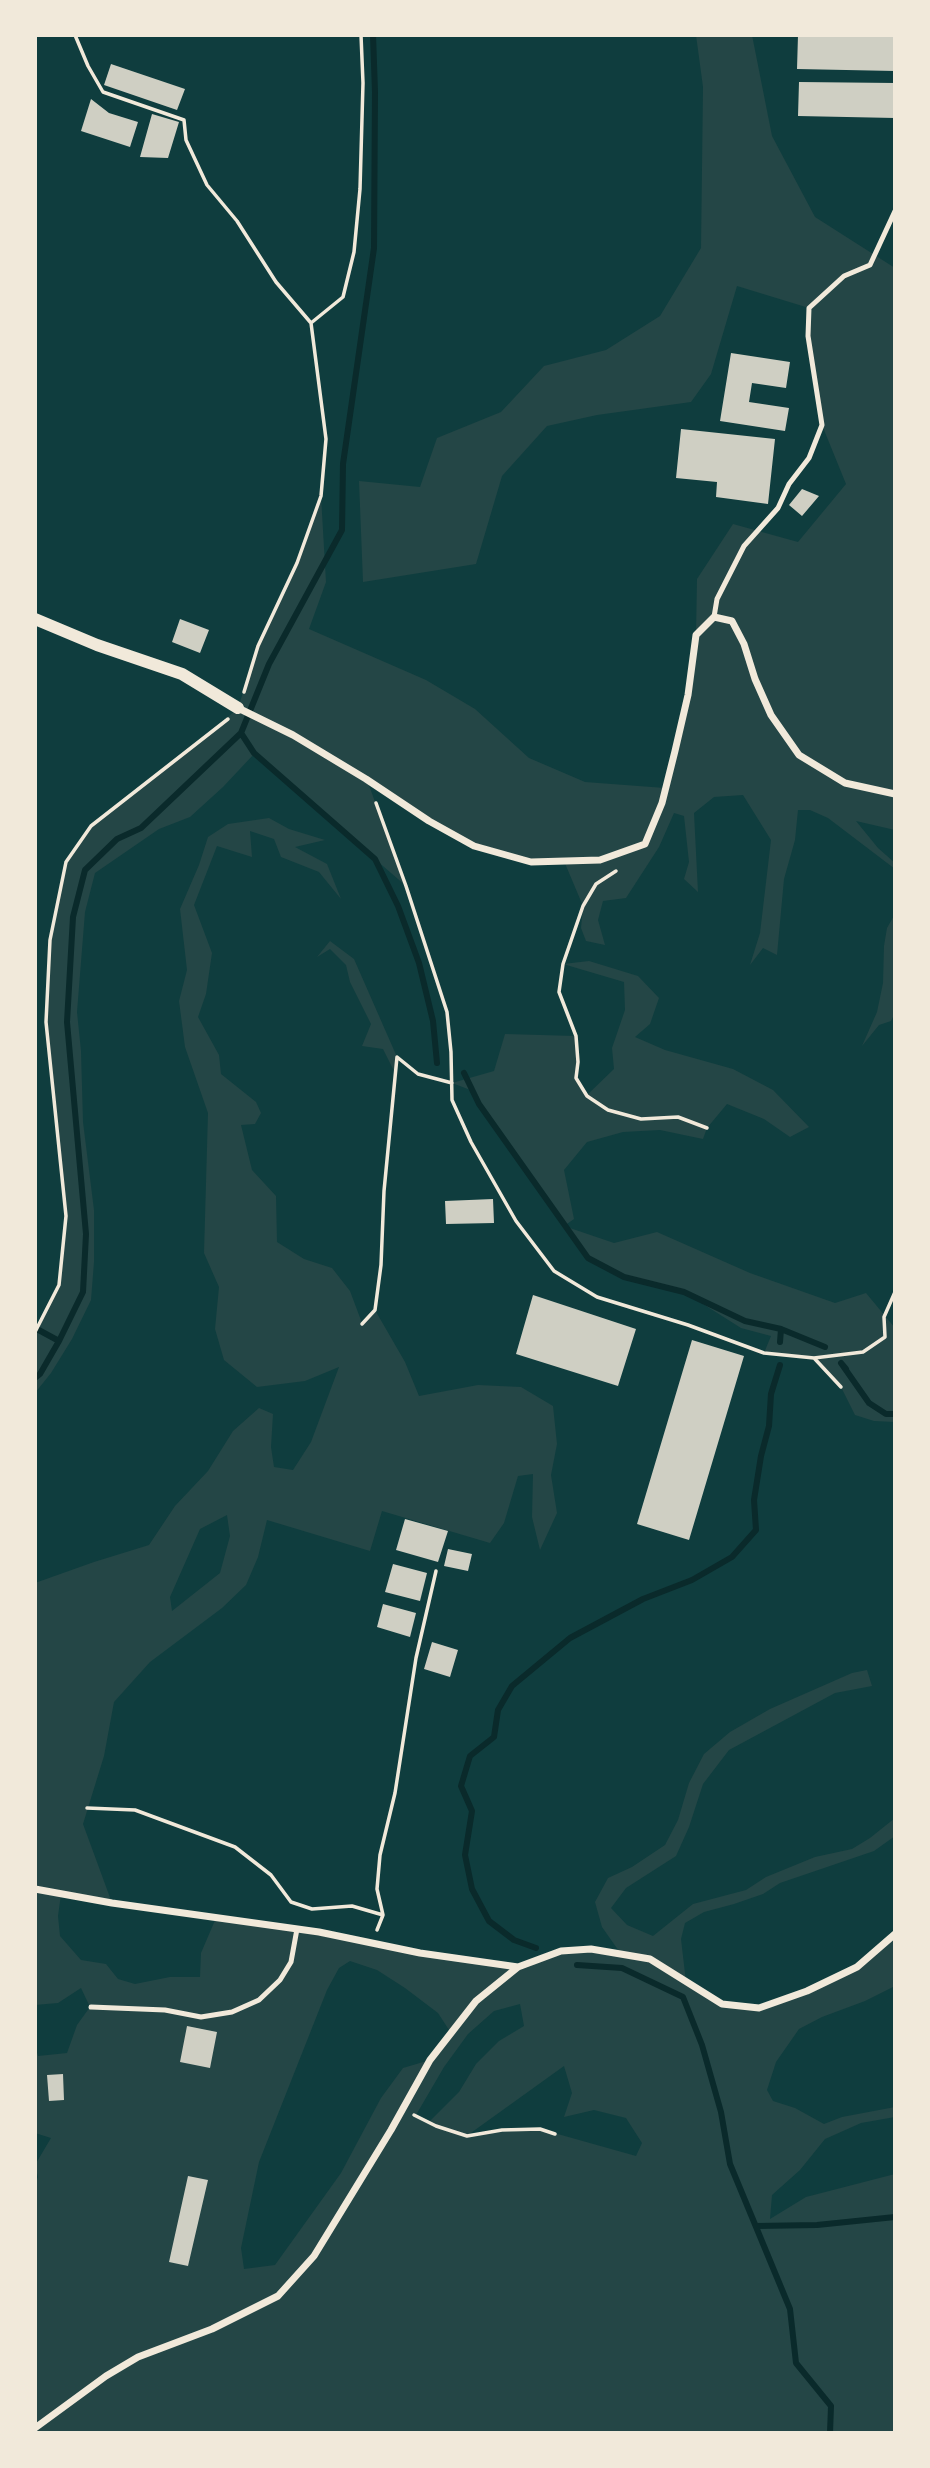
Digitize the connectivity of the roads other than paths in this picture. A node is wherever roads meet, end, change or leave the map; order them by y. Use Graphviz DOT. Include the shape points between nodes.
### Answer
graph roads {
  1 [pos="895,211"];
  2 [pos="714,617"];
  3 [pos="35,619"];
  4 [pos="239,708"];
  5 [pos="895,794"];
  6 [pos="35,1889"];
  7 [pos="297,1929"];
  8 [pos="895,1934"];
  9 [pos="518,1967"];
  10 [pos="90,2007"];
  11 [pos="35,2427"];
  1 -- 2 [label="lane" via="870,265 844,276 809,308 808,336 822,425 778,508 744,546 717,600"];
  2 -- 4 [label="street" via="696,635 688,695 662,803 645,844 600,860 531,862 474,846 293,735"];
  2 -- 5 [label="street" via="732,621 771,715 799,755 845,783"];
  3 -- 4 [label="street" via="182,674"];
  6 -- 7 [label="street"];
  7 -- 9 [label="street"];
  7 -- 10 [label="lane" via="291,1962 280,1980 259,2000 232,2012 201,2017 165,2010"];
  8 -- 9 [label="street" via="857,1967 807,1992 759,2008 722,2004 650,1959 591,1950 561,1951"];
  9 -- 11 [label="street" via="476,2001 430,2060 314,2256 278,2296 212,2329 138,2357"];
}
